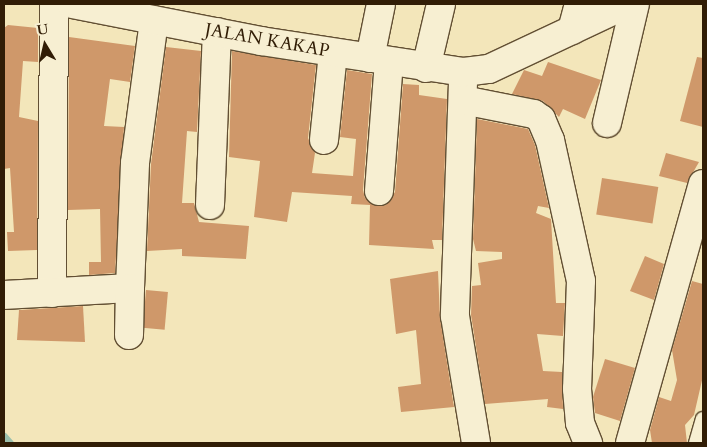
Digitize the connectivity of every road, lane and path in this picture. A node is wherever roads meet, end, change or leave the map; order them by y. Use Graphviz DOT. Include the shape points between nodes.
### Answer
graph roads {
  1 [pos="54,4"];
  2 [pos="381,4"];
  3 [pos="442,4"];
  4 [pos="579,4"];
  5 [pos="627,4"];
  6 [pos="635,4"];
  7 [pos="88,5"];
  8 [pos="154,20"];
  9 [pos="572,30"];
  10 [pos="217,32"];
  11 [pos="333,53"];
  12 [pos="379,60"];
  13 [pos="426,68"];
  14 [pos="464,72"];
  15 [pos="463,100"];
  16 [pos="607,123"];
  17 [pos="324,140"];
  18 [pos="703,184"];
  19 [pos="379,190"];
  20 [pos="210,205"];
  21 [pos="130,288"];
  22 [pos="52,293"];
  23 [pos="4,295"];
  24 [pos="129,335"];
  25 [pos="703,419"];
  26 [pos="476,443"];
  27 [pos="588,443"];
  28 [pos="630,443"];
  29 [pos="696,443"];
  1 -- 22 [label="street"];
  2 -- 12 [label="street"];
  3 -- 13 [label="street"];
  4 -- 9 [label="street"];
  5 -- 9 [label="street, JALAN KAKAP"];
  6 -- 16 [label="street"];
  7 -- 8 [label="street, JALAN KAKAP"];
  8 -- 10 [label="street, JALAN KAKAP"];
  8 -- 21 [label="street" via="135,163"];
  9 -- 14 [label="street, JALAN KAKAP" via="489,69"];
  10 -- 11 [label="street, JALAN KAKAP"];
  10 -- 20 [label="street"];
  11 -- 12 [label="street, JALAN KAKAP"];
  11 -- 17 [label="street"];
  12 -- 13 [label="street, JALAN KAKAP"];
  12 -- 19 [label="street"];
  13 -- 14 [label="street, JALAN KAKAP"];
  14 -- 15 [label="street"];
  15 -- 26 [label="street" via="455,316"];
  15 -- 27 [label="street" via="534,114 543,122 550,140 581,281 577,389 580,423"];
  18 -- 28 [label="street"];
  21 -- 22 [label="street"];
  21 -- 24 [label="street"];
  22 -- 23 [label="street"];
  25 -- 29 [label="lane"];
}
